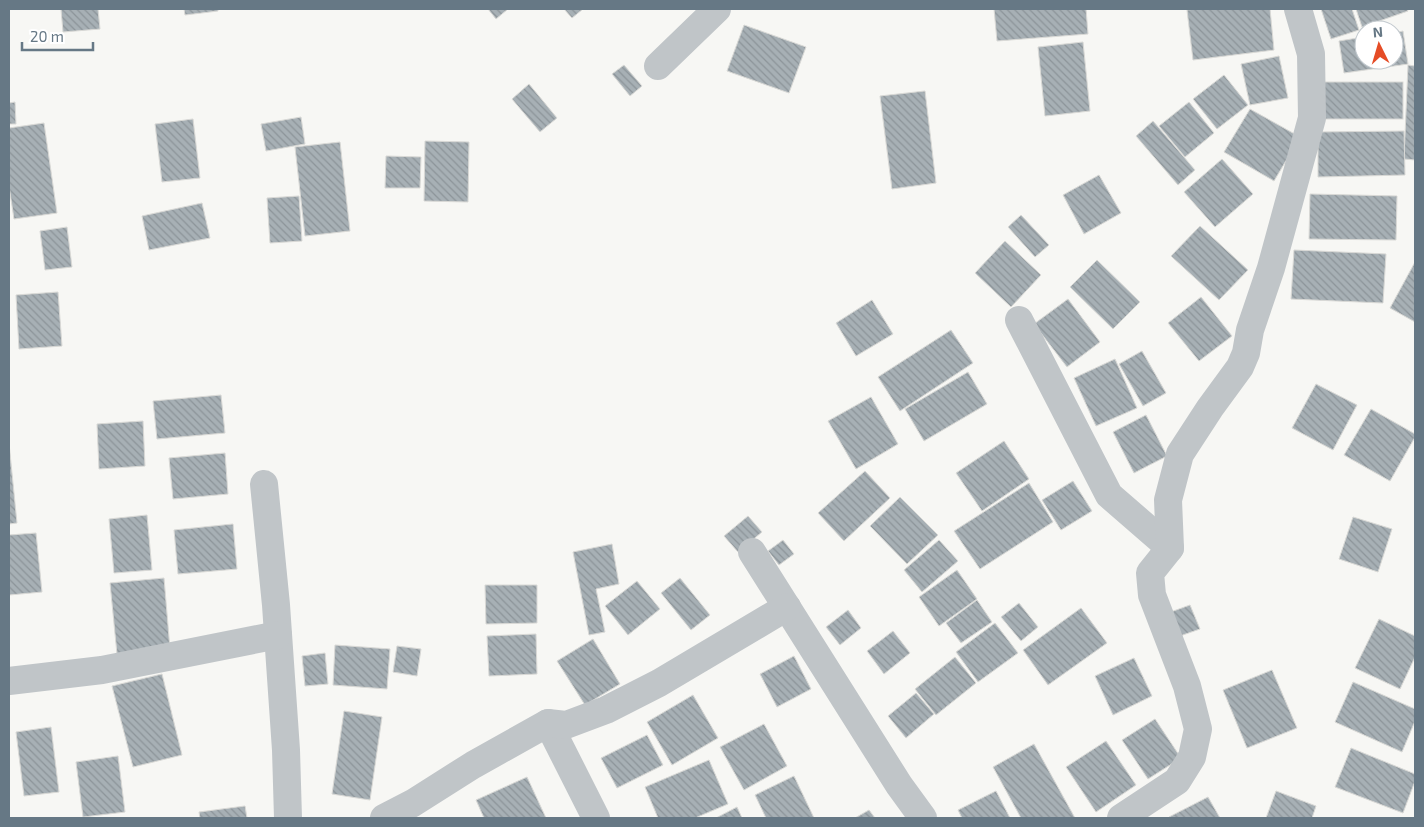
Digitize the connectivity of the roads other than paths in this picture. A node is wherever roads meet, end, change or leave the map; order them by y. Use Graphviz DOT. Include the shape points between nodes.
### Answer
graph roads {
  1 [pos="717,9"];
  2 [pos="1298,9"];
  3 [pos="658,66"];
  4 [pos="1019,320"];
  5 [pos="264,484"];
  6 [pos="1170,548"];
  7 [pos="752,552"];
  8 [pos="786,607"];
  9 [pos="278,635"];
  10 [pos="9,681"];
  11 [pos="548,723"];
  12 [pos="288,818"];
  13 [pos="384,818"];
  14 [pos="596,818"];
  15 [pos="923,818"];
  16 [pos="1121,818"];
  1 -- 3 [label="street"];
  2 -- 6 [label="street" via="1311,54 1312,118 1246,353 1240,367 1180,454 1168,500"];
  4 -- 6 [label="street" via="1109,495"];
  5 -- 9 [label="street"];
  6 -- 16 [label="street" via="1150,573 1152,595 1187,686 1198,729 1192,757 1177,781"];
  7 -- 8 [label="street"];
  8 -- 11 [label="street" via="659,683 606,710 566,725"];
  8 -- 15 [label="street"];
  9 -- 10 [label="street" via="102,670"];
  9 -- 12 [label="street"];
  11 -- 13 [label="street"];
  11 -- 14 [label="street"];
}
